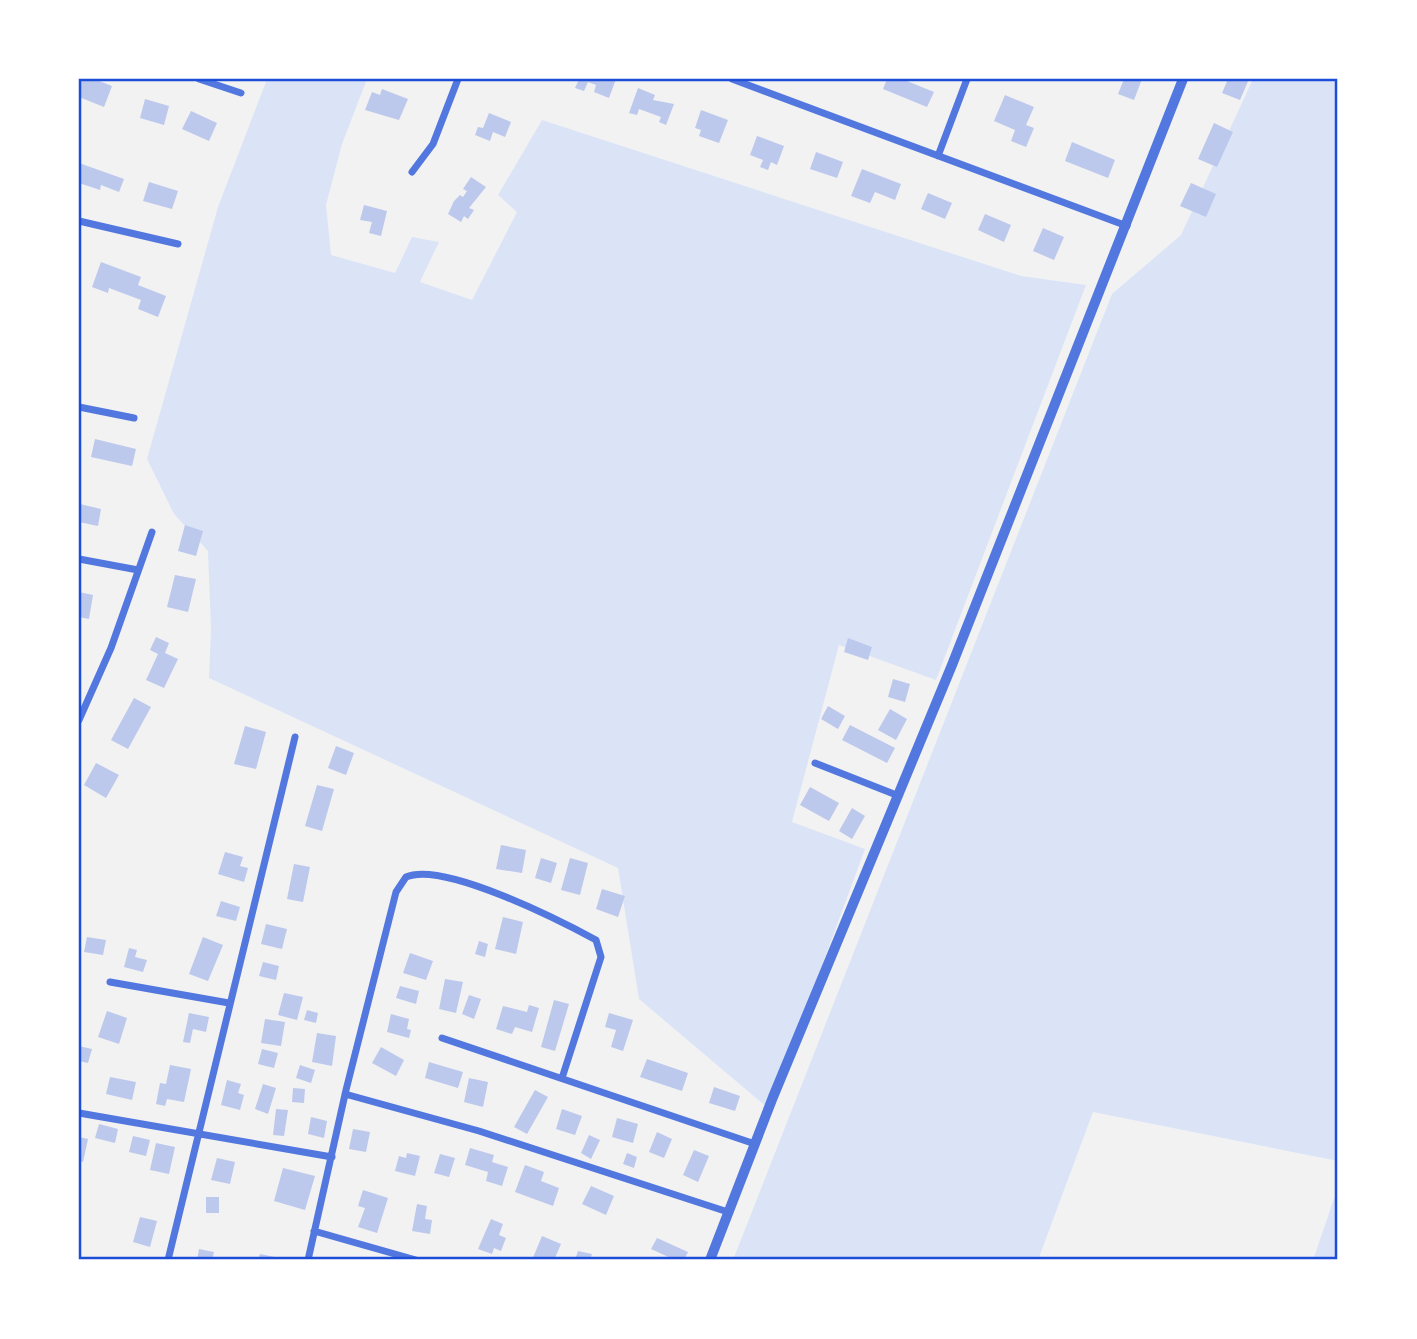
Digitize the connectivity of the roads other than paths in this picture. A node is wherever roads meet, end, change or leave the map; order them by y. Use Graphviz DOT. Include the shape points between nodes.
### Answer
graph roads {
  1 [pos="199,79"];
  2 [pos="458,79"];
  3 [pos="733,79"];
  4 [pos="967,79"];
  5 [pos="1183,79"];
  6 [pos="241,93"];
  7 [pos="938,156"];
  8 [pos="412,172"];
  9 [pos="79,221"];
  10 [pos="1127,226"];
  11 [pos="178,244"];
  12 [pos="79,407"];
  13 [pos="134,418"];
  14 [pos="152,533"];
  15 [pos="79,559"];
  16 [pos="138,570"];
  17 [pos="79,720"];
  18 [pos="295,737"];
  19 [pos="815,763"];
  20 [pos="899,796"];
  21 [pos="110,982"];
  22 [pos="229,1003"];
  23 [pos="442,1038"];
  24 [pos="562,1078"];
  25 [pos="345,1094"];
  26 [pos="79,1113"];
  27 [pos="199,1134"];
  28 [pos="755,1144"];
  29 [pos="332,1157"];
  30 [pos="728,1212"];
  31 [pos="314,1231"];
  32 [pos="168,1260"];
  33 [pos="308,1260"];
  34 [pos="416,1260"];
  35 [pos="710,1260"];
  1 -- 6 [label="street"];
  2 -- 8 [label="street" via="433,144"];
  3 -- 7 [label="street"];
  4 -- 7 [label="street"];
  5 -- 10 [label="street"];
  7 -- 10 [label="street"];
  9 -- 11 [label="street"];
  10 -- 20 [label="street"];
  12 -- 13 [label="street"];
  14 -- 16 [label="street"];
  15 -- 16 [label="street"];
  16 -- 17 [label="street" via="106,661"];
  18 -- 22 [label="street"];
  19 -- 20 [label="street"];
  20 -- 28 [label="street"];
  21 -- 22 [label="street"];
  22 -- 27 [label="street"];
  23 -- 24 [label="street"];
  24 -- 25 [label="street" via="601,957 596,940 537,908 447,877 415,875 406,877 396,892"];
  24 -- 28 [label="street"];
  25 -- 29 [label="street"];
  25 -- 30 [label="street" via="480,1131"];
  26 -- 27 [label="street"];
  27 -- 29 [label="street"];
  27 -- 32 [label="street"];
  28 -- 30 [label="street"];
  29 -- 31 [label="street"];
  30 -- 35 [label="street"];
  31 -- 33 [label="street"];
  31 -- 34 [label="street"];
}
